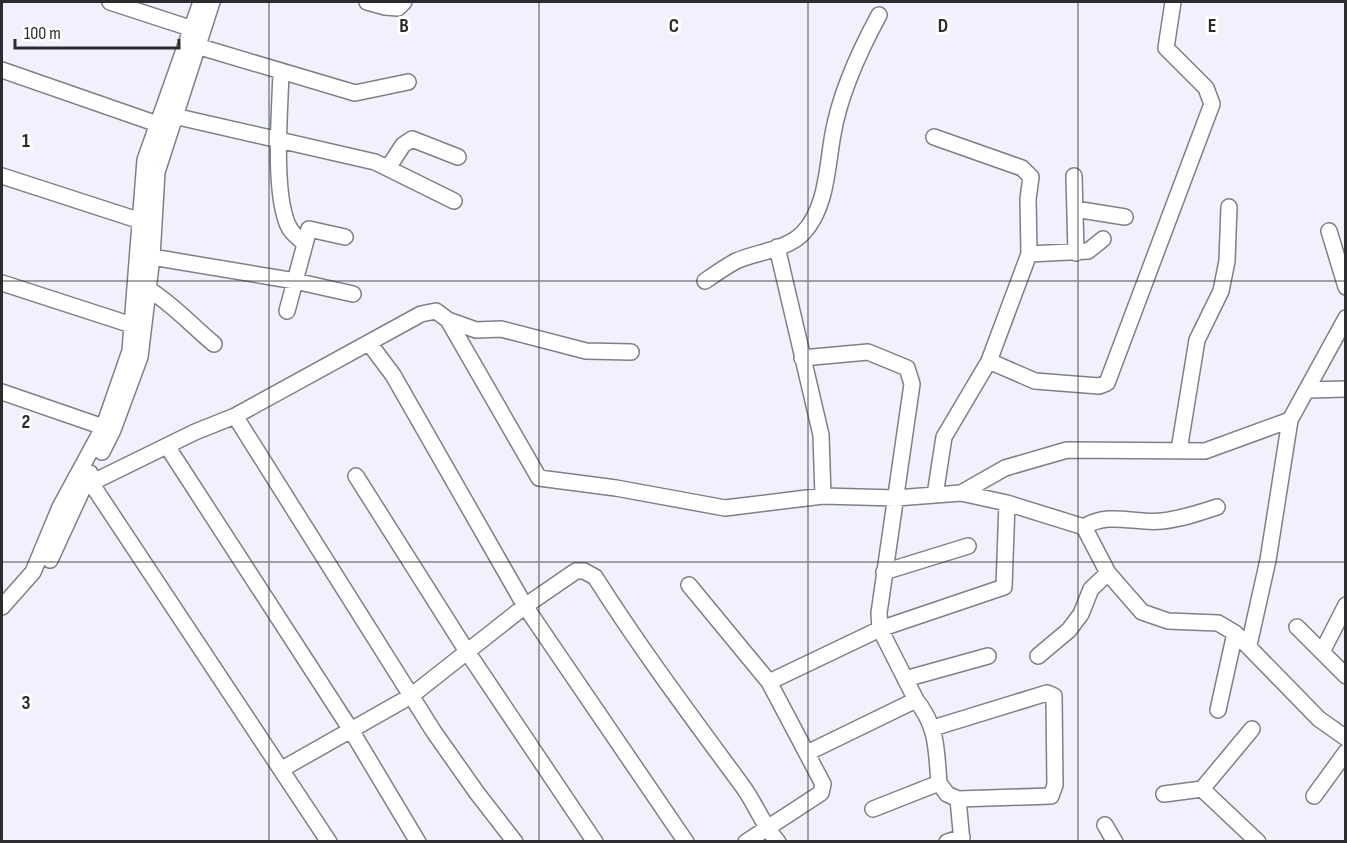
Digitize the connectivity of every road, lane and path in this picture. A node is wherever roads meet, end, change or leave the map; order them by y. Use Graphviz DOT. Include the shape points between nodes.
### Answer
graph roads {
  1 [pos="115,2"];
  2 [pos="201,2"];
  3 [pos="212,2"];
  4 [pos="367,2"];
  5 [pos="404,2"];
  6 [pos="1173,2"];
  7 [pos="879,15"];
  8 [pos="197,35"];
  9 [pos="2,70"];
  10 [pos="281,71"];
  11 [pos="408,82"];
  12 [pos="167,123"];
  13 [pos="934,137"];
  14 [pos="279,138"];
  15 [pos="458,158"];
  16 [pos="388,168"];
  17 [pos="2,176"];
  18 [pos="1074,176"];
  19 [pos="454,201"];
  20 [pos="1229,207"];
  21 [pos="1075,209"];
  22 [pos="1125,217"];
  23 [pos="147,224"];
  24 [pos="1329,231"];
  25 [pos="345,237"];
  26 [pos="1103,239"];
  27 [pos="305,243"];
  28 [pos="777,247"];
  29 [pos="1076,253"];
  30 [pos="1029,254"];
  31 [pos="152,257"];
  32 [pos="295,281"];
  33 [pos="705,281"];
  34 [pos="2,283"];
  35 [pos="1346,287"];
  36 [pos="148,289"];
  37 [pos="353,294"];
  38 [pos="287,312"];
  39 [pos="1346,318"];
  40 [pos="448,320"];
  41 [pos="139,327"];
  42 [pos="369,343"];
  43 [pos="214,344"];
  44 [pos="631,352"];
  45 [pos="802,358"];
  46 [pos="989,361"];
  47 [pos="1346,388"];
  48 [pos="1308,390"];
  49 [pos="2,392"];
  50 [pos="235,416"];
  51 [pos="1290,420"];
  52 [pos="109,428"];
  53 [pos="167,446"];
  54 [pos="1179,450"];
  55 [pos="356,476"];
  56 [pos="85,480"];
  57 [pos="962,493"];
  58 [pos="935,495"];
  59 [pos="823,496"];
  60 [pos="896,498"];
  61 [pos="1007,502"];
  62 [pos="1217,507"];
  63 [pos="1084,527"];
  64 [pos="968,546"];
  65 [pos="884,572"];
  66 [pos="1108,573"];
  67 [pos="689,585"];
  68 [pos="1346,605"];
  69 [pos="525,606"];
  70 [pos="2,607"];
  71 [pos="1297,627"];
  72 [pos="880,629"];
  73 [pos="1235,633"];
  74 [pos="1249,645"];
  75 [pos="1322,652"];
  76 [pos="468,653"];
  77 [pos="988,656"];
  78 [pos="1038,656"];
  79 [pos="1346,676"];
  80 [pos="905,680"];
  81 [pos="769,682"];
  82 [pos="411,696"];
  83 [pos="916,700"];
  84 [pos="1218,710"];
  85 [pos="933,728"];
  86 [pos="1252,729"];
  87 [pos="351,730"];
  88 [pos="1346,738"];
  89 [pos="1346,752"];
  90 [pos="807,753"];
  91 [pos="282,769"];
  92 [pos="939,783"];
  93 [pos="1202,789"];
  94 [pos="1164,794"];
  95 [pos="1314,795"];
  96 [pos="958,799"];
  97 [pos="873,809"];
  98 [pos="1105,825"];
  99 [pos="767,829"];
  100 [pos="957,840"];
  101 [pos="328,842"];
  102 [pos="418,842"];
  103 [pos="515,842"];
  104 [pos="595,842"];
  105 [pos="686,842"];
  106 [pos="746,842"];
  107 [pos="778,842"];
  108 [pos="1115,842"];
  109 [pos="1258,842"];
  1 -- 8 [label="street"];
  2 -- 8 [label="street"];
  3 -- 8 [label="street"];
  4 -- 5 [label="street" via="392,8"];
  6 -- 46 [label="street" via="1166,48 1206,88 1212,104 1107,383 1099,386 1035,381"];
  7 -- 28 [label="street" via="858,54 847,88 815,215 802,234"];
  8 -- 10 [label="street"];
  8 -- 12 [label="street"];
  9 -- 12 [label="street"];
  10 -- 11 [label="street" via="355,93"];
  10 -- 14 [label="street"];
  12 -- 14 [label="street"];
  12 -- 23 [label="street" via="145,160"];
  13 -- 30 [label="street" via="1028,172"];
  14 -- 16 [label="street"];
  14 -- 27 [label="street" via="287,225"];
  15 -- 16 [label="street" via="412,139"];
  16 -- 19 [label="street"];
  17 -- 23 [label="street"];
  18 -- 21 [label="street"];
  20 -- 54 [label="street" via="1227,261 1221,291 1197,340"];
  21 -- 22 [label="street"];
  21 -- 29 [label="street"];
  23 -- 31 [label="street"];
  23 -- 41 [label="street"];
  24 -- 35 [label="street"];
  25 -- 27 [label="street" via="309,229"];
  26 -- 29 [label="street" via="1088,251"];
  27 -- 32 [label="street"];
  28 -- 33 [label="street" via="736,261"];
  28 -- 45 [label="street"];
  29 -- 30 [label="street"];
  30 -- 46 [label="street"];
  31 -- 32 [label="street"];
  31 -- 36 [label="street"];
  32 -- 37 [label="street"];
  32 -- 38 [label="street"];
  34 -- 41 [label="street"];
  36 -- 41 [label="street"];
  36 -- 43 [label="street" via="168,301"];
  39 -- 48 [label="street"];
  40 -- 42 [label="street" via="436,311 421,314"];
  40 -- 44 [label="street" via="476,330 501,329 586,351"];
  40 -- 59 [label="street" via="538,478 725,508"];
  41 -- 52 [label="street"];
  42 -- 50 [label="street"];
  42 -- 69 [label="street" via="393,375"];
  45 -- 59 [label="street" via="821,435"];
  45 -- 60 [label="street" via="868,352 907,368 912,384"];
  46 -- 58 [label="street" via="944,437"];
  47 -- 48 [label="street"];
  48 -- 51 [label="street"];
  49 -- 52 [label="street"];
  50 -- 53 [label="street"];
  50 -- 82 [label="street"];
  51 -- 54 [label="street" via="1205,451"];
  51 -- 74 [label="street" via="1268,560"];
  52 -- 56 [label="street"];
  53 -- 56 [label="street"];
  53 -- 87 [label="street"];
  54 -- 57 [label="street" via="1067,450 1005,468"];
  55 -- 76 [label="street"];
  56 -- 70 [label="street" via="50,560 33,572"];
  56 -- 91 [label="street"];
  57 -- 58 [label="street"];
  57 -- 61 [label="street"];
  58 -- 60 [label="street"];
  59 -- 60 [label="street"];
  60 -- 65 [label="street"];
  61 -- 63 [label="street"];
  61 -- 72 [label="street" via="1004,587"];
  62 -- 63 [label="street" via="1160,521 1110,518 1095,520"];
  63 -- 66 [label="street"];
  64 -- 65 [label="street"];
  65 -- 72 [label="street"];
  66 -- 73 [label="street" via="1142,612 1168,621 1218,623"];
  66 -- 78 [label="street" via="1091,589 1081,614 1069,630"];
  67 -- 81 [label="street"];
  68 -- 75 [label="street"];
  69 -- 76 [label="street"];
  69 -- 99 [label="street" via="576,571 595,577 635,640 745,789"];
  69 -- 105 [label="street"];
  71 -- 75 [label="street"];
  72 -- 80 [label="street"];
  72 -- 81 [label="street"];
  73 -- 74 [label="street"];
  73 -- 84 [label="street"];
  74 -- 88 [label="street" via="1319,719"];
  75 -- 79 [label="street"];
  76 -- 82 [label="street"];
  76 -- 104 [label="street"];
  77 -- 80 [label="street"];
  80 -- 83 [label="street"];
  81 -- 90 [label="street"];
  82 -- 87 [label="street"];
  82 -- 103 [label="street"];
  83 -- 85 [label="street" via="930,717"];
  83 -- 90 [label="street"];
  85 -- 92 [label="street"];
  85 -- 96 [label="street" via="1047,693 1053,696 1055,785 1051,796"];
  86 -- 93 [label="street"];
  87 -- 91 [label="street"];
  87 -- 102 [label="street"];
  89 -- 95 [label="street"];
  90 -- 99 [label="street" via="823,784 821,793"];
  91 -- 101 [label="street"];
  92 -- 96 [label="street" via="947,794"];
  92 -- 97 [label="street"];
  93 -- 94 [label="street"];
  93 -- 109 [label="street"];
  96 -- 100 [label="street"];
  98 -- 108 [label="street"];
  99 -- 106 [label="street"];
  99 -- 107 [label="street"];
}
